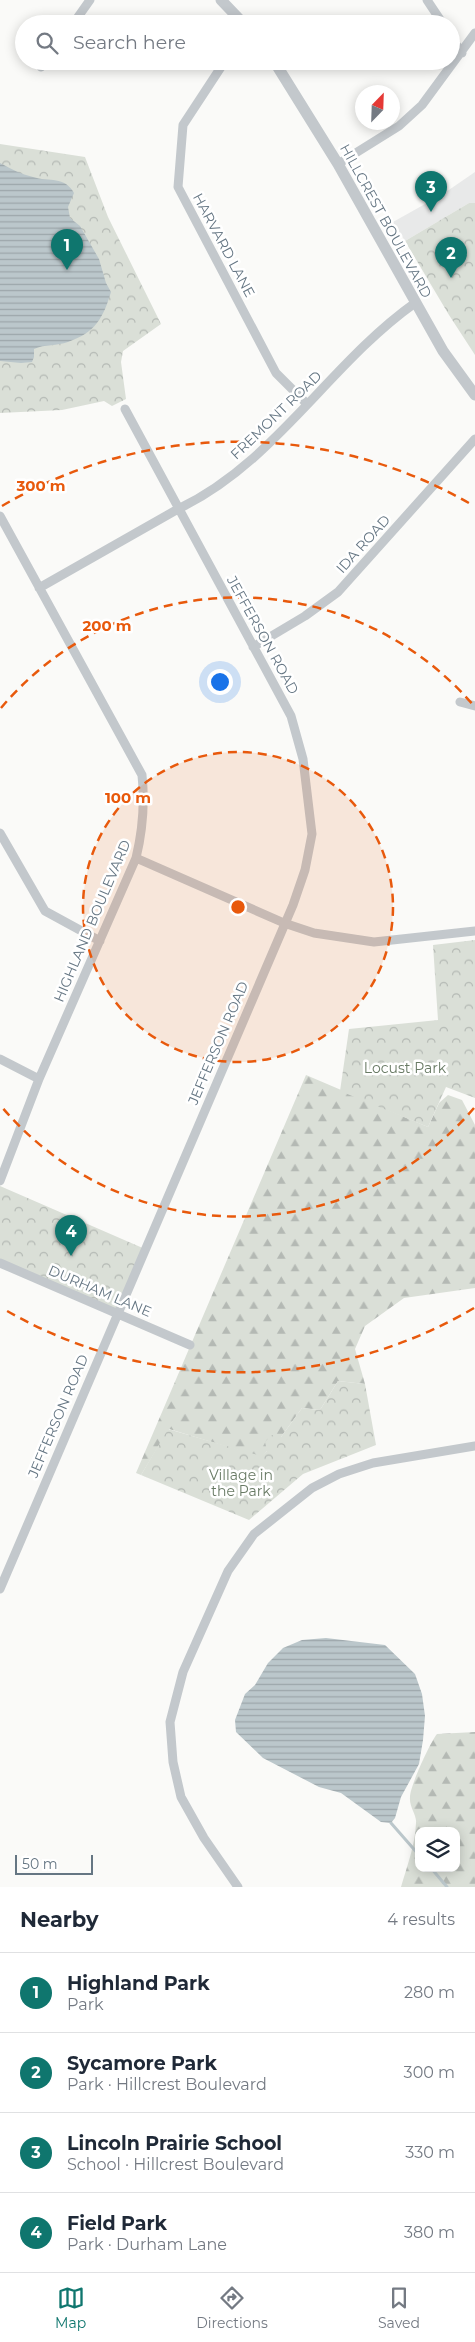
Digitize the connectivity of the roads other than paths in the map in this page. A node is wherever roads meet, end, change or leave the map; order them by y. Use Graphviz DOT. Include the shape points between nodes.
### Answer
graph roads {
  1 [pos="90,0"];
  2 [pos="221,0"];
  3 [pos="427,0"];
  4 [pos="79,15"];
  5 [pos="235,15"];
  6 [pos="436,15"];
  7 [pos="475,33"];
  8 [pos="460,50"];
  9 [pos="462,53"];
  10 [pos="460,56"];
  11 [pos="219,70"];
  12 [pos="280,70"];
  13 [pos="449,70"];
  14 [pos="338,164"];
  15 [pos="414,303"];
  16 [pos="475,395"];
  17 [pos="307,404"];
  18 [pos="125,409"];
  19 [pos="475,439"];
  20 [pos="178,509"];
  21 [pos="0,516"];
  22 [pos="39,588"];
  23 [pos="253,647"];
  24 [pos="460,702"];
  25 [pos="475,706"];
  26 [pos="0,833"];
  27 [pos="136,858"];
  28 [pos="284,923"];
  29 [pos="475,931"];
  30 [pos="100,941"];
  31 [pos="0,1059"];
  32 [pos="40,1079"];
  33 [pos="0,1181"];
  34 [pos="0,1264"];
  35 [pos="117,1312"];
  36 [pos="190,1345"];
  37 [pos="475,1446"];
  38 [pos="0,1588"];
  39 [pos="238,1887"];
  1 -- 4 [label="street"];
  2 -- 5 [label="street"];
  3 -- 6 [label="street"];
  7 -- 9 [label="street"];
  8 -- 9 [label="street"];
  9 -- 10 [label="street"];
  11 -- 17 [label="street, HARVARD LANE" via="183,125 178,187 276,373"];
  12 -- 14 [label="street, HILLCREST BOULEVARD"];
  13 -- 14 [label="street" via="422,105 399,126"];
  14 -- 15 [label="street, HILLCREST BOULEVARD"];
  15 -- 16 [label="street, HILLCREST BOULEVARD" via="443,352"];
  15 -- 17 [label="street, FREMONT ROAD" via="386,324"];
  17 -- 20 [label="street, FREMONT ROAD" via="242,468 200,498"];
  18 -- 20 [label="street, JEFFERSON ROAD"];
  19 -- 23 [label="street, IDA ROAD" via="338,592"];
  20 -- 22 [label="street, FREMONT ROAD"];
  20 -- 23 [label="street, JEFFERSON ROAD"];
  21 -- 22 [label="street, HIGHLAND BOULEVARD"];
  22 -- 27 [label="street, HIGHLAND BOULEVARD" via="142,775 145,798 143,829"];
  23 -- 28 [label="street, JEFFERSON ROAD" via="291,716 300,743 311,825 304,870"];
  24 -- 25 [label="street"];
  26 -- 30 [label="street" via="45,911"];
  27 -- 28 [label="street"];
  27 -- 30 [label="street, HIGHLAND BOULEVARD"];
  28 -- 29 [label="street" via="324,935 374,942"];
  28 -- 35 [label="street, JEFFERSON ROAD"];
  30 -- 32 [label="street, HIGHLAND BOULEVARD"];
  31 -- 32 [label="street"];
  32 -- 33 [label="street, HIGHLAND BOULEVARD"];
  34 -- 35 [label="street, DURHAM LANE"];
  35 -- 36 [label="street, DURHAM LANE"];
  35 -- 38 [label="street, JEFFERSON ROAD"];
  37 -- 39 [label="street" via="373,1463 339,1474 312,1488 254,1534 228,1571 183,1672 170,1722 180,1798"];
}
